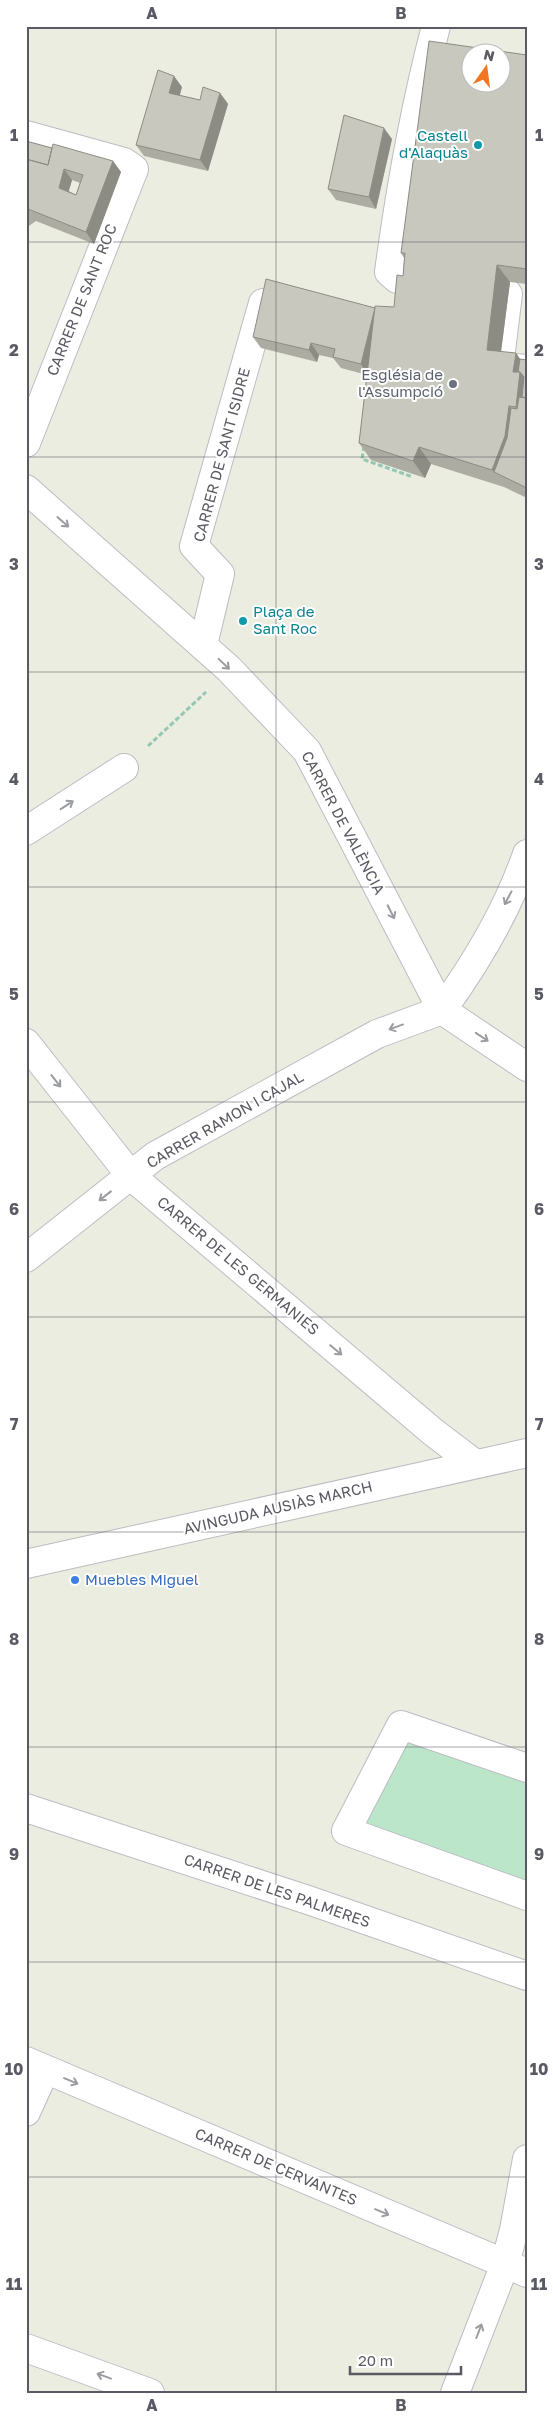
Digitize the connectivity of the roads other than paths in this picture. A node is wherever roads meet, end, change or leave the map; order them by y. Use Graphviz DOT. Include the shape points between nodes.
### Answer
graph roads {
  1 [pos="436,26"];
  2 [pos="26,135"];
  3 [pos="416,283"];
  4 [pos="268,288"];
  5 [pos="521,297"];
  6 [pos="527,369"];
  7 [pos="26,443"];
  8 [pos="26,489"];
  9 [pos="203,645"];
  10 [pos="124,768"];
  11 [pos="26,832"];
  12 [pos="527,854"];
  13 [pos="442,1010"];
  14 [pos="26,1043"];
  15 [pos="527,1067"];
  16 [pos="131,1176"];
  17 [pos="26,1258"];
  18 [pos="527,1453"];
  19 [pos="475,1464"];
  20 [pos="27,1561"];
  21 [pos="527,1768"];
  22 [pos="26,1808"];
  23 [pos="527,1896"];
  24 [pos="527,1976"];
  25 [pos="36,2066"];
  26 [pos="26,2112"];
  27 [pos="527,2159"];
  28 [pos="516,2268"];
  29 [pos="26,2348"];
  30 [pos="150,2393"];
  31 [pos="455,2393"];
  1 -- 3 [label="street" via="397,213 389,272 397,279"];
  2 -- 7 [label="street, CARRER DE SANT ROC" via="124,162 134,169"];
  4 -- 9 [label="street, CARRER DE SANT ISIDRE" via="194,546 220,574"];
  5 -- 6 [label="street" via="499,366"];
  8 -- 9 [label="street, CARRER DE VALÈNCIA, one-way"];
  9 -- 13 [label="street, CARRER DE VALÈNCIA, one-way" via="307,751"];
  11 -- 10 [label="street, one-way"];
  12 -- 13 [label="street, one-way" via="518,880 470,969"];
  13 -- 15 [label="street, CARRER DE VALÈNCIA, one-way"];
  13 -- 16 [label="street, CARRER RAMON I CAJAL, one-way" via="377,1034 262,1084"];
  14 -- 16 [label="street, CARRER DE LES GERMANIES, one-way"];
  16 -- 17 [label="street, CARRER RAMON I CAJAL, one-way"];
  16 -- 19 [label="street, CARRER DE LES GERMANIES, one-way"];
  18 -- 19 [label="street, AVINGUDA AUSIÀS MARCH"];
  19 -- 20 [label="street, AVINGUDA AUSIÀS MARCH"];
  21 -- 23 [label="street" via="401,1726 346,1831"];
  22 -- 24 [label="street, CARRER DE LES PALMERES"];
  25 -- 26 [label="street"];
  25 -- 28 [label="street, CARRER DE CERVANTES, one-way"];
  27 -- 28 [label="street" via="514,2230"];
  31 -- 28 [label="street, one-way"];
  30 -- 29 [label="street, one-way"];
}
